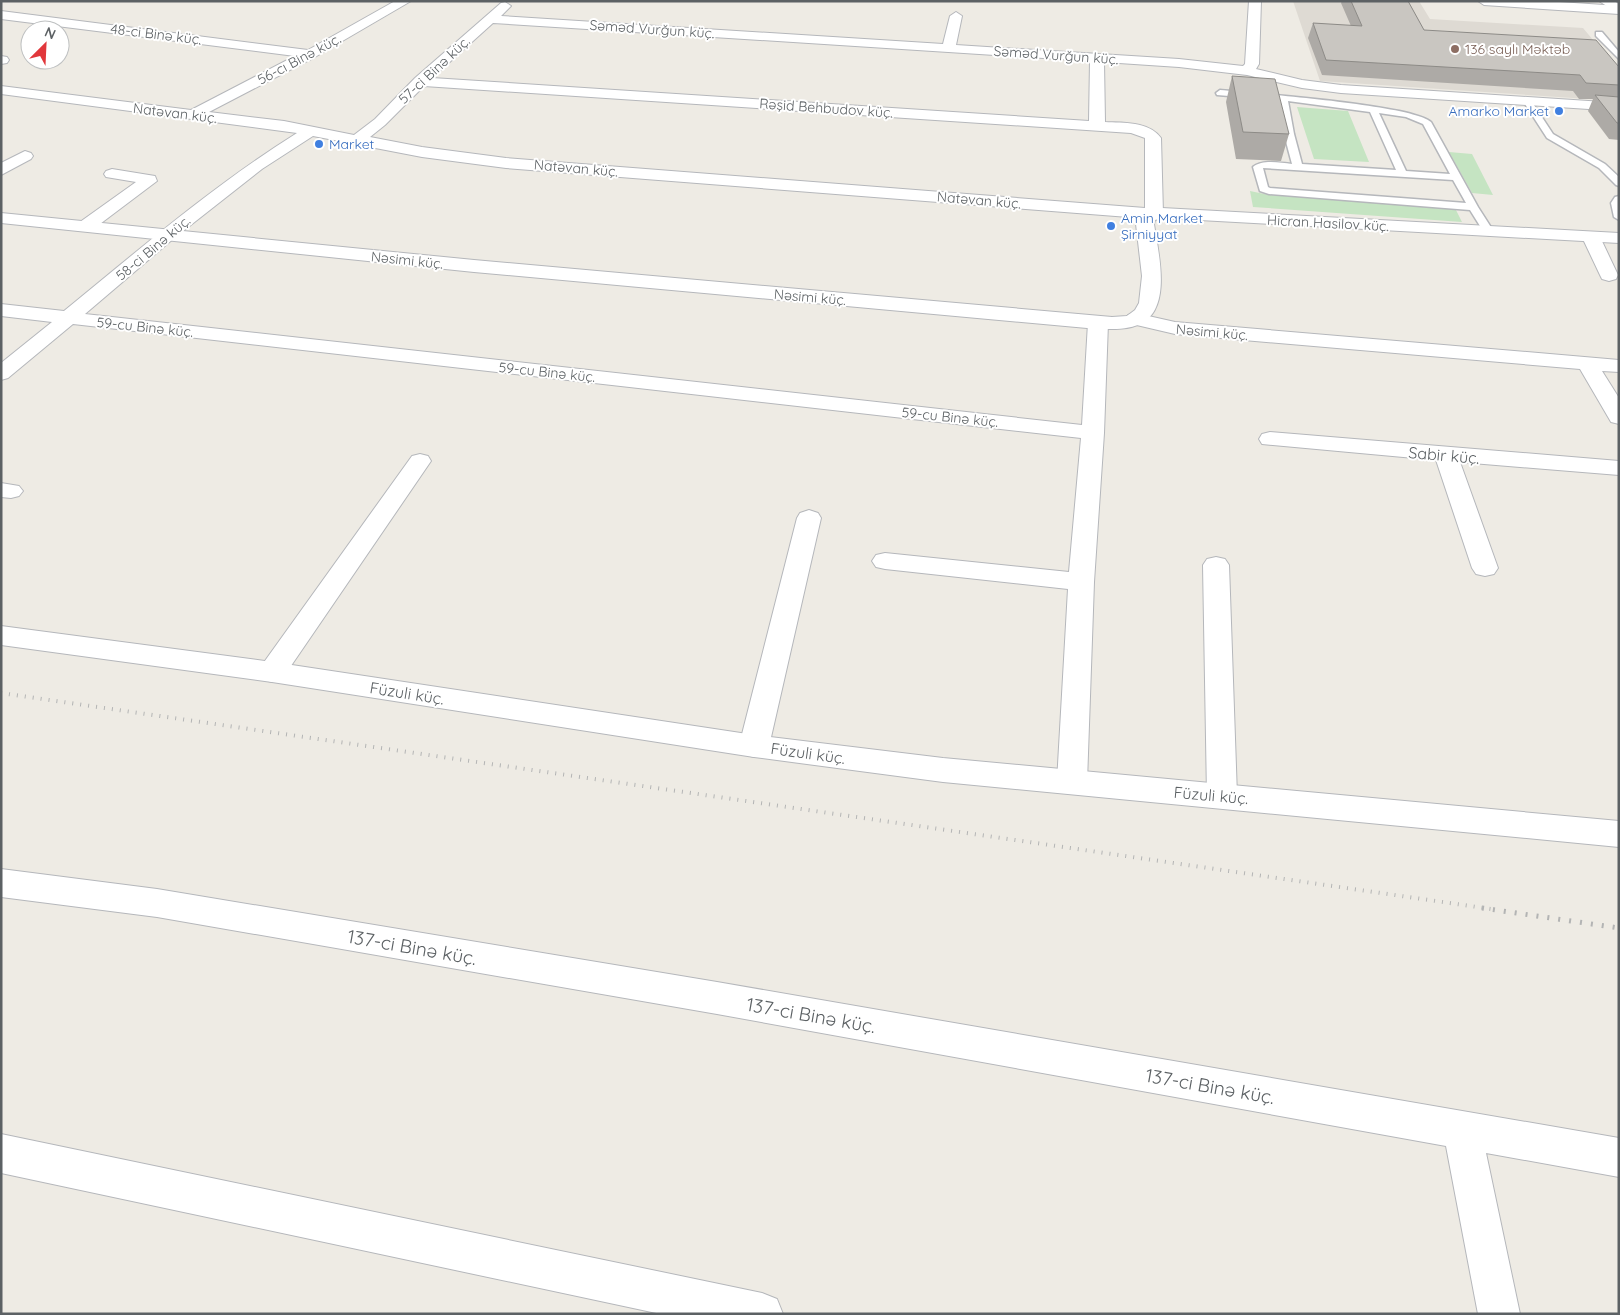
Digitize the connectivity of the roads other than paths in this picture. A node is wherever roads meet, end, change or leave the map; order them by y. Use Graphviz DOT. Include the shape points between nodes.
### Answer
graph roads {
  1 [pos="405,1"];
  2 [pos="511,1"];
  3 [pos="1255,1"];
  4 [pos="1484,1"];
  5 [pos="1605,1"];
  6 [pos="33,5"];
  7 [pos="1619,10"];
  8 [pos="3,16"];
  9 [pos="956,16"];
  10 [pos="491,19"];
  11 [pos="1599,34"];
  12 [pos="949,48"];
  13 [pos="310,54"];
  14 [pos="1619,57"];
  15 [pos="1097,58"];
  16 [pos="1247,71"];
  17 [pos="420,81"];
  18 [pos="1,90"];
  19 [pos="1220,93"];
  20 [pos="1283,98"];
  21 [pos="1527,101"];
  22 [pos="1619,107"];
  23 [pos="1373,110"];
  24 [pos="192,115"];
  25 [pos="1098,125"];
  26 [pos="311,131"];
  27 [pos="358,140"];
  28 [pos="25,156"];
  29 [pos="517,164"];
  30 [pos="1298,167"];
  31 [pos="1,170"];
  32 [pos="112,174"];
  33 [pos="1403,174"];
  34 [pos="1456,177"];
  35 [pos="506,178"];
  36 [pos="1619,183"];
  37 [pos="1619,199"];
  38 [pos="1473,207"];
  39 [pos="1154,214"];
  40 [pos="1619,217"];
  41 [pos="1,218"];
  42 [pos="86,226"];
  43 [pos="1489,232"];
  44 [pos="167,235"];
  45 [pos="1591,237"];
  46 [pos="1619,238"];
  47 [pos="1609,276"];
  48 [pos="1,310"];
  49 [pos="69,318"];
  50 [pos="1135,319"];
  51 [pos="1098,323"];
  52 [pos="1587,363"];
  53 [pos="1619,366"];
  54 [pos="1,374"];
  55 [pos="1619,417"];
  56 [pos="1093,433"];
  57 [pos="1270,439"];
  58 [pos="1446,455"];
  59 [pos="420,461"];
  60 [pos="1619,468"];
  61 [pos="808,518"];
  62 [pos="885,561"];
  63 [pos="1216,565"];
  64 [pos="1485,568"];
  65 [pos="1081,582"];
  66 [pos="1,635"];
  67 [pos="272,672"];
  68 [pos="754,746"];
  69 [pos="1072,782"];
  70 [pos="1222,796"];
  71 [pos="1619,834"];
  72 [pos="1,884"];
  73 [pos="1462,1130"];
  74 [pos="1,1153"];
  75 [pos="1619,1158"];
  76 [pos="762,1314"];
  77 [pos="1499,1314"];
  1 -- 13 [label="street, 56-cı Binə küç."];
  2 -- 10 [label="street, 57-ci Binə küç."];
  3 -- 16 [label="street" via="1252,64"];
  4 -- 7 [label="street"];
  5 -- 7 [label="street"];
  6 -- 8 [label="street"];
  8 -- 13 [label="street, 48-ci Binə küç."];
  9 -- 12 [label="street"];
  10 -- 12 [label="street, Səməd Vurğun küç."];
  10 -- 17 [label="street, 57-ci Binə küç."];
  11 -- 14 [label="lane"];
  12 -- 15 [label="street, Səməd Vurğun küç."];
  13 -- 24 [label="street, 56-cı Binə küç."];
  15 -- 16 [label="street, Səməd Vurğun küç."];
  15 -- 25 [label="street"];
  16 -- 21 [label="street, Səməd Vurğun küç." via="1320,87"];
  17 -- 25 [label="street, Rəşid Behbudov küç."];
  17 -- 27 [label="street, 57-ci Binə küç."];
  18 -- 24 [label="street, Natəvan küç."];
  19 -- 20 [label="lane"];
  20 -- 23 [label="lane"];
  20 -- 30 [label="lane"];
  21 -- 22 [label="street, Səməd Vurğun küç."];
  21 -- 36 [label="lane" via="1550,136 1602,166"];
  23 -- 33 [label="lane"];
  23 -- 34 [label="lane" via="1406,114 1427,122"];
  24 -- 26 [label="street, Natəvan küç."];
  25 -- 39 [label="street, Rəşid Behbudov küç." via="1132,128 1149,133 1153,138"];
  26 -- 27 [label="street, Natəvan küç."];
  26 -- 44 [label="street, 58-ci Binə küç." via="256,166"];
  27 -- 29 [label="street, Natəvan küç."];
  28 -- 31 [label="street"];
  29 -- 35 [label="street"];
  29 -- 39 [label="street, Natəvan küç."];
  30 -- 33 [label="lane"];
  30 -- 38 [label="lane" via="1258,167 1264,189"];
  32 -- 42 [label="street" via="149,181"];
  33 -- 34 [label="lane"];
  34 -- 38 [label="lane"];
  37 -- 40 [label="lane" via="1616,203"];
  38 -- 43 [label="lane"];
  39 -- 43 [label="street, Hicran Hasilov küç." via="1181,212"];
  39 -- 50 [label="street" via="1145,224 1151,296 1143,313"];
  41 -- 42 [label="street, Nəsimi küç."];
  42 -- 44 [label="street, Nəsimi küç."];
  43 -- 45 [label="street, Hicran Hasilov küç."];
  44 -- 49 [label="street, 58-ci Binə küç."];
  44 -- 51 [label="street, Nəsimi küç."];
  45 -- 46 [label="street, Hicran Hasilov küç."];
  45 -- 47 [label="street"];
  48 -- 49 [label="street, 59-cu Binə küç."];
  49 -- 54 [label="street, 58-ci Binə küç."];
  49 -- 56 [label="street, 59-cu Binə küç."];
  50 -- 51 [label="street, Nəsimi küç."];
  50 -- 52 [label="street, Nəsimi küç." via="1175,328"];
  51 -- 56 [label="street"];
  52 -- 53 [label="street, Nəsimi küç."];
  52 -- 55 [label="street"];
  56 -- 65 [label="street"];
  57 -- 58 [label="street, Sabir küç."];
  58 -- 60 [label="street, Sabir küç."];
  58 -- 64 [label="street"];
  59 -- 67 [label="street"];
  61 -- 68 [label="street"];
  62 -- 65 [label="street"];
  63 -- 70 [label="street"];
  65 -- 69 [label="street"];
  66 -- 67 [label="street, Füzuli küç."];
  67 -- 68 [label="street, Füzuli küç."];
  68 -- 69 [label="street, Füzuli küç." via="943,770"];
  69 -- 70 [label="street, Füzuli küç."];
  70 -- 71 [label="street, Füzuli küç."];
  72 -- 73 [label="street, 137-ci Binə küç." via="177,907"];
  73 -- 75 [label="street, 137-ci Binə küç."];
  73 -- 77 [label="street"];
  74 -- 76 [label="street"];
}
